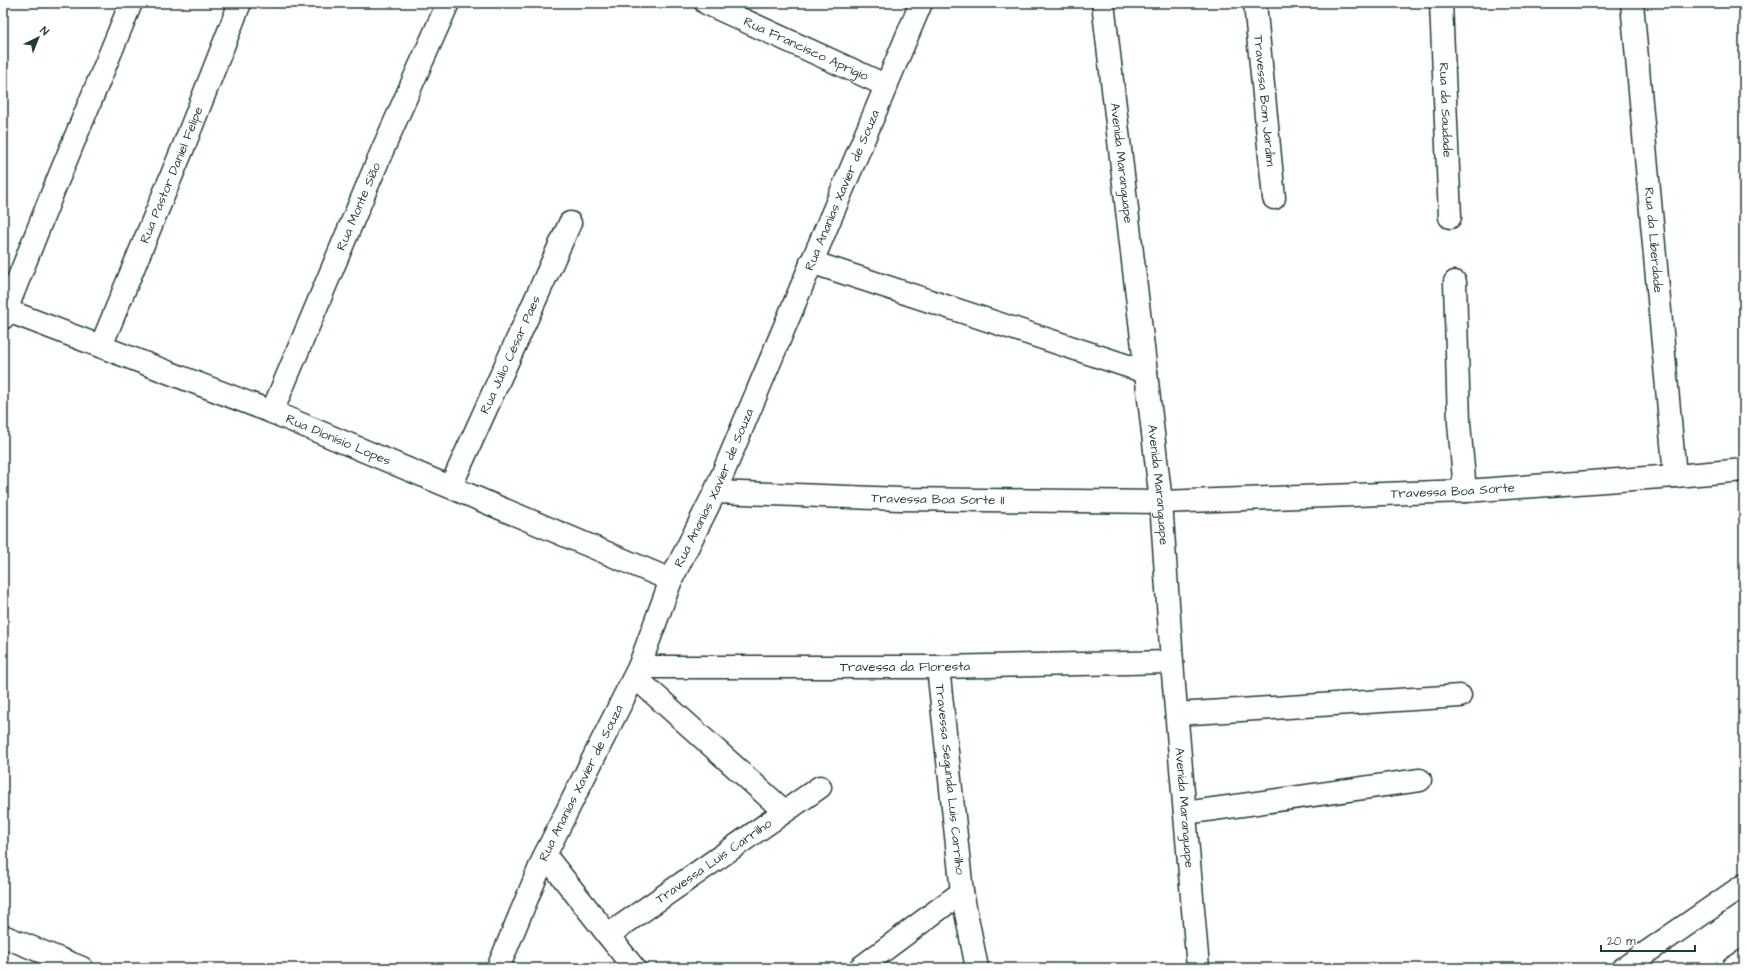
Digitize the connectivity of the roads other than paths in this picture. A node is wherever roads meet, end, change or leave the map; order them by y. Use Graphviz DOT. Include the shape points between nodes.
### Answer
graph roads {
  1 [pos="131,3"];
  2 [pos="240,3"];
  3 [pos="448,3"];
  4 [pos="706,3"];
  5 [pos="920,3"];
  6 [pos="1103,3"];
  7 [pos="1255,3"];
  8 [pos="1441,3"];
  9 [pos="1632,3"];
  10 [pos="885,85"];
  11 [pos="1274,198"];
  12 [pos="1450,217"];
  13 [pos="570,223"];
  14 [pos="811,262"];
  15 [pos="1455,282"];
  16 [pos="4,312"];
  17 [pos="101,346"];
  18 [pos="1146,372"];
  19 [pos="272,412"];
  20 [pos="1744,470"];
  21 [pos="1675,476"];
  22 [pos="451,486"];
  23 [pos="1465,491"];
  24 [pos="715,492"];
  25 [pos="1161,502"];
  26 [pos="671,580"];
  27 [pos="1172,662"];
  28 [pos="938,667"];
  29 [pos="637,672"];
  30 [pos="1460,696"];
  31 [pos="1176,714"];
  32 [pos="1420,780"];
  33 [pos="820,786"];
  34 [pos="784,811"];
  35 [pos="1185,813"];
  36 [pos="545,855"];
  37 [pos="1744,885"];
  38 [pos="962,892"];
  39 [pos="608,935"];
  40 [pos="3,936"];
  41 [pos="1744,961"];
  42 [pos="71,966"];
  43 [pos="498,968"];
  44 [pos="634,968"];
  45 [pos="860,968"];
  46 [pos="977,968"];
  47 [pos="1198,968"];
  48 [pos="1624,968"];
  49 [pos="1734,968"];
  1 -- 16 [label="street"];
  2 -- 17 [label="street, Rua Pastor Daniel Felipe"];
  3 -- 19 [label="street, Rua Monte Sião" via="382,151"];
  4 -- 10 [label="street, Rua Francisco Aprigio"];
  5 -- 10 [label="street, Rua Ananias Xavier de Souza" via="903,48"];
  6 -- 18 [label="street, Avenida Maranguape"];
  7 -- 11 [label="street, Travessa Bom Jardim"];
  8 -- 12 [label="street, Rua da Saudade"];
  9 -- 21 [label="street, Rua da Liberdade"];
  10 -- 14 [label="street, Rua Ananias Xavier de Souza"];
  13 -- 22 [label="street, Rua Júlio César Paes"];
  14 -- 18 [label="street"];
  14 -- 24 [label="street, Rua Ananias Xavier de Souza"];
  15 -- 23 [label="street" via="1459,416"];
  16 -- 17 [label="street, Rua Dionísio Lopes"];
  17 -- 19 [label="street, Rua Dionísio Lopes"];
  18 -- 25 [label="street, Avenida Maranguape"];
  19 -- 22 [label="street, Rua Dionísio Lopes"];
  20 -- 21 [label="street, Travessa Boa Sorte"];
  21 -- 23 [label="street, Travessa Boa Sorte"];
  22 -- 26 [label="street, Rua Dionísio Lopes"];
  23 -- 25 [label="street, Travessa Boa Sorte"];
  24 -- 25 [label="street, Travessa Boa Sorte II" via="900,499"];
  24 -- 26 [label="street, Rua Ananias Xavier de Souza"];
  25 -- 27 [label="street, Avenida Maranguape"];
  26 -- 29 [label="street, Rua Ananias Xavier de Souza"];
  27 -- 28 [label="street, Travessa da Floresta"];
  27 -- 31 [label="street, Avenida Maranguape"];
  28 -- 29 [label="street, Travessa da Floresta"];
  28 -- 38 [label="street, Travessa Segunda Luis Carrilho"];
  29 -- 34 [label="street"];
  29 -- 36 [label="street, Rua Ananias Xavier de Souza"];
  30 -- 31 [label="street"];
  31 -- 35 [label="street, Avenida Maranguape"];
  32 -- 35 [label="street"];
  33 -- 34 [label="street, Travessa Luis Carrilho"];
  34 -- 39 [label="street, Travessa Luis Carrilho"];
  35 -- 47 [label="street, Avenida Maranguape"];
  36 -- 39 [label="street"];
  36 -- 43 [label="street, Rua Ananias Xavier de Souza"];
  37 -- 48 [label="street"];
  38 -- 45 [label="street, Travessa Segunda Luis Carrilho"];
  38 -- 46 [label="street, Travessa Segunda Luis Carrilho"];
  39 -- 44 [label="street"];
  40 -- 42 [label="street"];
  41 -- 49 [label="street"];
}
